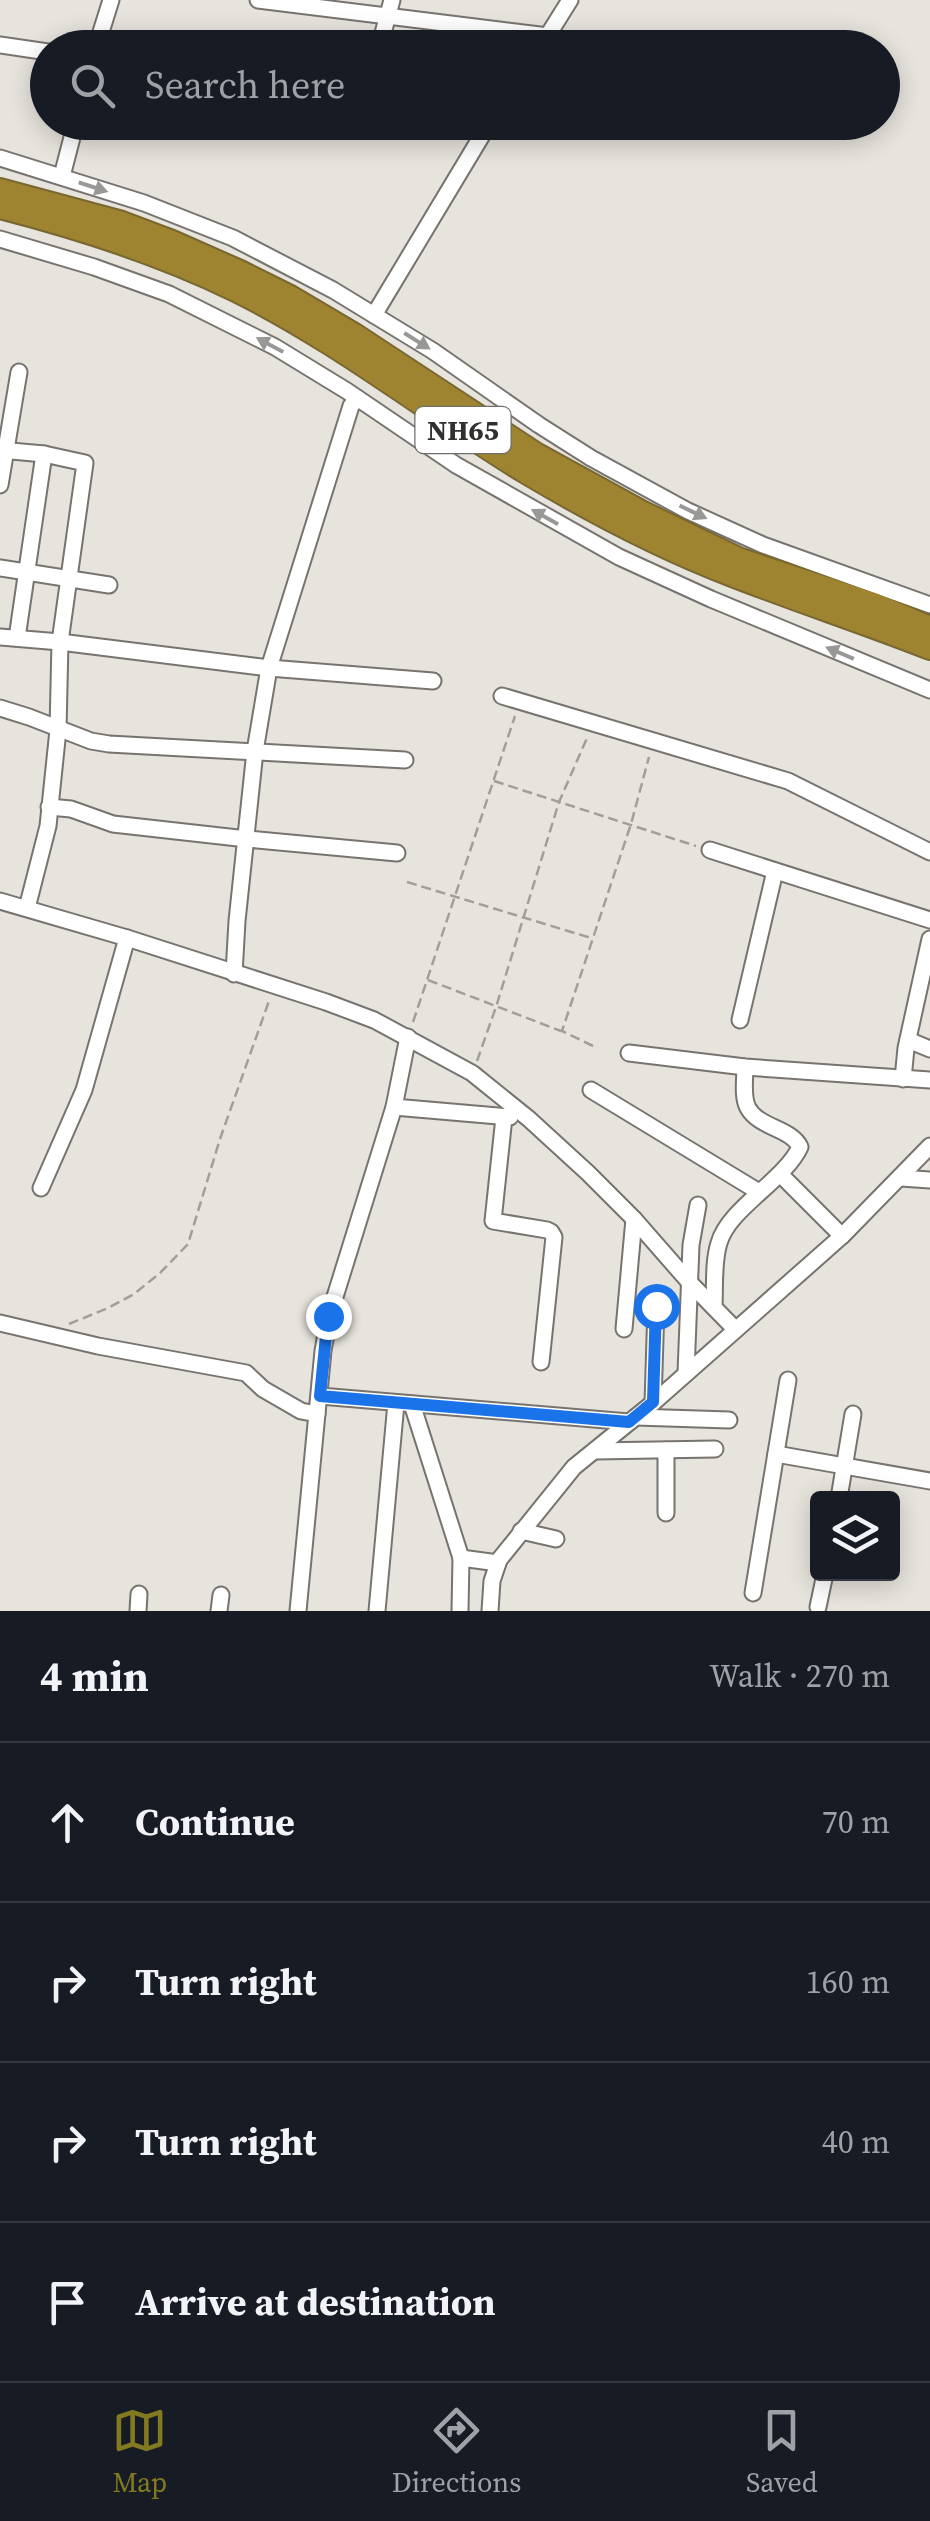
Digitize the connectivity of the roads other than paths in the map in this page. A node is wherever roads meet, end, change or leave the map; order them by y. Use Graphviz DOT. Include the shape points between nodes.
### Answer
graph roads {
  1 [pos="111,0"];
  2 [pos="258,0"];
  3 [pos="570,0"];
  4 [pos="390,7"];
  5 [pos="102,30"];
  6 [pos="491,30"];
  7 [pos="551,30"];
  8 [pos="0,46"];
  9 [pos="30,50"];
  10 [pos="71,140"];
  11 [pos="479,140"];
  12 [pos="0,158"];
  13 [pos="62,176"];
  14 [pos="0,190"];
  15 [pos="0,207"];
  16 [pos="0,240"];
  17 [pos="374,315"];
  18 [pos="19,372"];
  19 [pos="357,398"];
  20 [pos="3,450"];
  21 [pos="44,454"];
  22 [pos="0,484"];
  23 [pos="0,568"];
  24 [pos="26,572"];
  25 [pos="68,579"];
  26 [pos="110,585"];
  27 [pos="930,605"];
  28 [pos="930,628"];
  29 [pos="0,637"];
  30 [pos="17,638"];
  31 [pos="60,642"];
  32 [pos="930,648"];
  33 [pos="269,668"];
  34 [pos="433,681"];
  35 [pos="930,690"];
  36 [pos="502,696"];
  37 [pos="0,708"];
  38 [pos="58,730"];
  39 [pos="255,752"];
  40 [pos="404,760"];
  41 [pos="50,807"];
  42 [pos="246,840"];
  43 [pos="710,850"];
  44 [pos="930,852"];
  45 [pos="397,853"];
  46 [pos="774,871"];
  47 [pos="0,900"];
  48 [pos="27,908"];
  49 [pos="930,920"];
  50 [pos="127,938"];
  51 [pos="930,938"];
  52 [pos="234,974"];
  53 [pos="740,1020"];
  54 [pos="408,1037"];
  55 [pos="908,1040"];
  56 [pos="930,1048"];
  57 [pos="629,1053"];
  58 [pos="745,1066"];
  59 [pos="902,1079"];
  60 [pos="930,1080"];
  61 [pos="591,1090"];
  62 [pos="394,1107"];
  63 [pos="504,1117"];
  64 [pos="530,1118"];
  65 [pos="930,1146"];
  66 [pos="780,1174"];
  67 [pos="901,1178"];
  68 [pos="930,1180"];
  69 [pos="41,1188"];
  70 [pos="759,1192"];
  71 [pos="698,1206"];
  72 [pos="634,1218"];
  73 [pos="842,1236"];
  74 [pos="690,1283"];
  75 [pos="656,1306"];
  76 [pos="714,1306"];
  77 [pos="0,1322"];
  78 [pos="735,1329"];
  79 [pos="624,1330"];
  80 [pos="541,1362"];
  81 [pos="686,1373"];
  82 [pos="788,1380"];
  83 [pos="320,1396"];
  84 [pos="653,1402"];
  85 [pos="404,1404"];
  86 [pos="317,1414"];
  87 [pos="853,1414"];
  88 [pos="632,1420"];
  89 [pos="729,1420"];
  90 [pos="715,1449"];
  91 [pos="595,1450"];
  92 [pos="666,1450"];
  93 [pos="776,1454"];
  94 [pos="845,1467"];
  95 [pos="930,1481"];
  96 [pos="840,1491"];
  97 [pos="666,1513"];
  98 [pos="520,1531"];
  99 [pos="556,1539"];
  100 [pos="460,1558"];
  101 [pos="498,1563"];
  102 [pos="823,1581"];
  103 [pos="753,1593"];
  104 [pos="818,1607"];
  105 [pos="298,1611"];
  106 [pos="377,1611"];
  107 [pos="460,1611"];
  108 [pos="490,1611"];
  1 -- 5 [label="street"];
  2 -- 4 [label="street"];
  3 -- 7 [label="street"];
  4 -- 6 [label="street"];
  8 -- 9 [label="street"];
  10 -- 13 [label="street"];
  11 -- 17 [label="street"];
  12 -- 13 [label="street"];
  13 -- 17 [label="street, one-way" via="233,238"];
  14 -- 28 [label="highway, NH65" via="119,222 240,272 640,512 738,558"];
  15 -- 32 [label="highway, NH65" via="112,238 238,291 527,472 633,530 727,573"];
  19 -- 16 [label="street, one-way" via="169,294"];
  17 -- 27 [label="street, one-way" via="591,458 688,510 763,545"];
  18 -- 20 [label="street"];
  19 -- 33 [label="street"];
  35 -- 19 [label="street, one-way" via="618,558 456,465"];
  20 -- 21 [label="street"];
  20 -- 22 [label="street"];
  21 -- 24 [label="street"];
  21 -- 25 [label="street" via="85,464"];
  23 -- 24 [label="street"];
  24 -- 25 [label="street"];
  24 -- 30 [label="street"];
  25 -- 26 [label="street"];
  25 -- 31 [label="street"];
  29 -- 30 [label="street"];
  30 -- 31 [label="street"];
  31 -- 33 [label="street"];
  31 -- 38 [label="street"];
  33 -- 34 [label="street"];
  33 -- 39 [label="street"];
  36 -- 44 [label="street" via="788,781"];
  37 -- 38 [label="street"];
  38 -- 39 [label="street" via="110,744"];
  38 -- 41 [label="street"];
  39 -- 40 [label="street"];
  39 -- 42 [label="street"];
  41 -- 42 [label="street" via="113,824"];
  41 -- 48 [label="street"];
  42 -- 45 [label="street"];
  42 -- 52 [label="street"];
  43 -- 46 [label="street"];
  46 -- 49 [label="street"];
  46 -- 53 [label="street"];
  47 -- 48 [label="street"];
  48 -- 50 [label="street"];
  50 -- 52 [label="street"];
  50 -- 69 [label="street" via="84,1090"];
  51 -- 55 [label="street"];
  52 -- 54 [label="street"];
  54 -- 62 [label="street"];
  54 -- 64 [label="street" via="472,1073"];
  55 -- 56 [label="street"];
  55 -- 59 [label="street"];
  57 -- 58 [label="street"];
  58 -- 59 [label="street"];
  58 -- 66 [label="street" via="748,1109 800,1143"];
  59 -- 60 [label="street"];
  61 -- 70 [label="street"];
  62 -- 63 [label="street"];
  62 -- 83 [label="street" via="328,1316"];
  63 -- 64 [label="street"];
  63 -- 80 [label="street" via="493,1221 548,1230 554,1238"];
  64 -- 72 [label="street"];
  65 -- 67 [label="street"];
  66 -- 70 [label="street"];
  66 -- 73 [label="street"];
  67 -- 68 [label="street"];
  67 -- 73 [label="street"];
  70 -- 76 [label="street" via="722,1235"];
  71 -- 74 [label="street"];
  72 -- 74 [label="street"];
  72 -- 79 [label="street"];
  73 -- 78 [label="street"];
  74 -- 76 [label="street"];
  74 -- 81 [label="street"];
  75 -- 84 [label="street"];
  76 -- 78 [label="street"];
  77 -- 86 [label="street" via="246,1373 301,1411"];
  78 -- 81 [label="street"];
  81 -- 84 [label="street"];
  82 -- 93 [label="street"];
  83 -- 85 [label="street"];
  83 -- 86 [label="street"];
  84 -- 88 [label="street"];
  85 -- 88 [label="street"];
  85 -- 100 [label="street"];
  85 -- 106 [label="street"];
  86 -- 105 [label="street"];
  87 -- 94 [label="street"];
  88 -- 89 [label="street"];
  88 -- 91 [label="street"];
  90 -- 92 [label="street"];
  91 -- 92 [label="street"];
  91 -- 98 [label="street"];
  92 -- 97 [label="street"];
  93 -- 94 [label="street"];
  93 -- 103 [label="street"];
  94 -- 95 [label="street"];
  94 -- 96 [label="street"];
  98 -- 99 [label="street"];
  98 -- 101 [label="street"];
  100 -- 101 [label="street"];
  100 -- 107 [label="street"];
  101 -- 108 [label="street"];
  102 -- 104 [label="street"];
}
